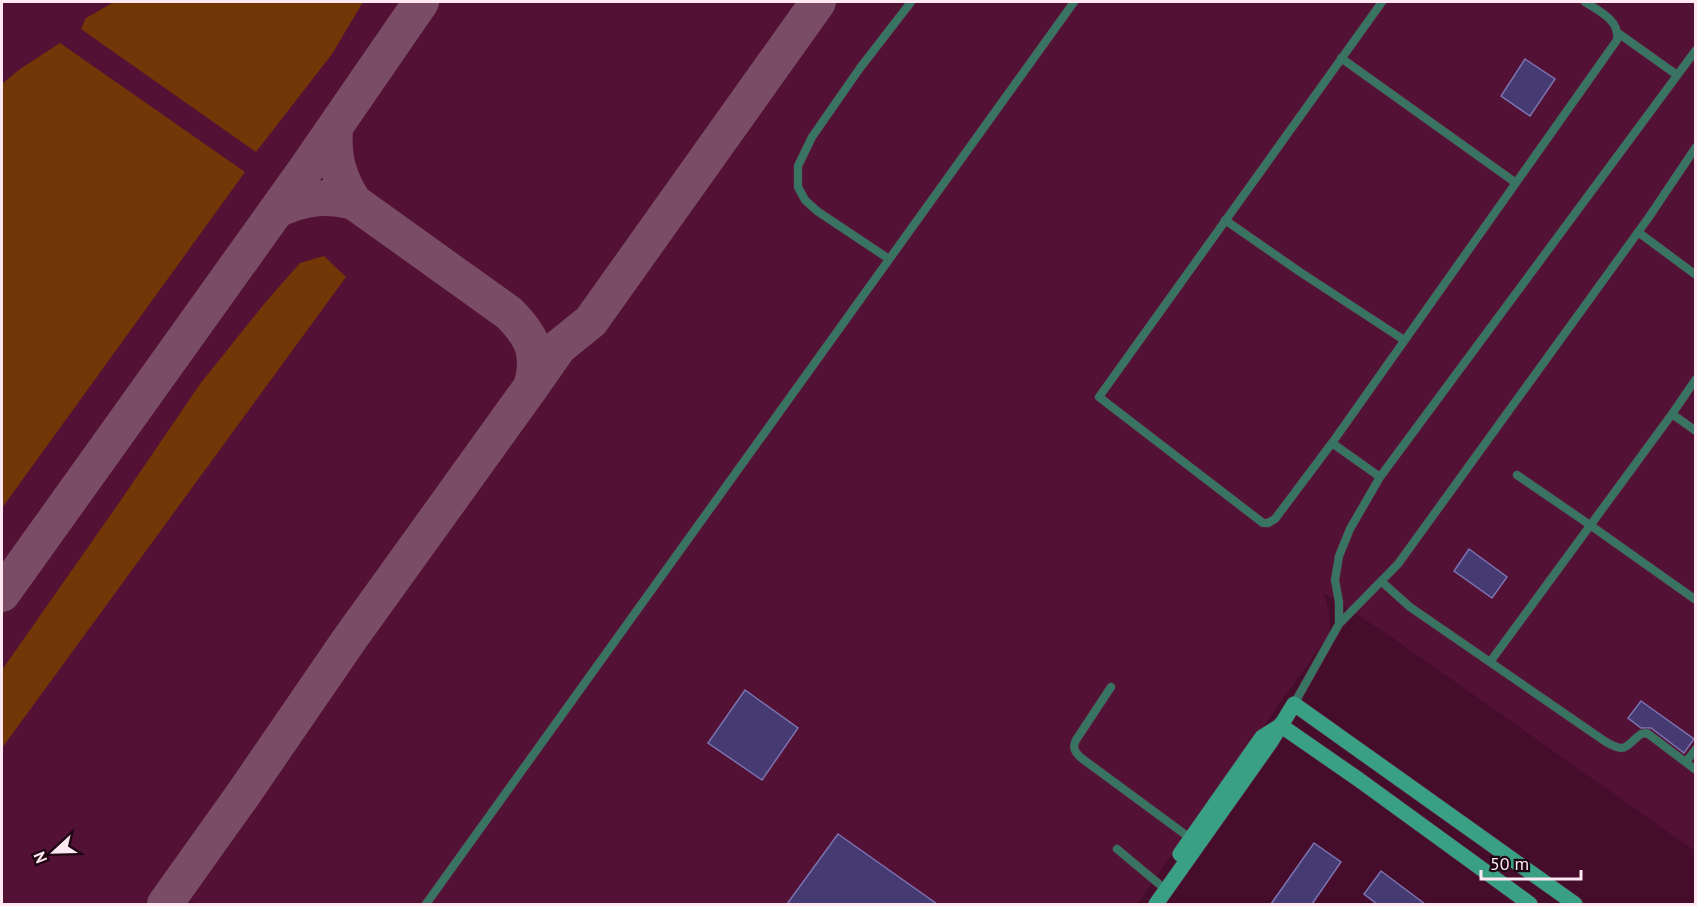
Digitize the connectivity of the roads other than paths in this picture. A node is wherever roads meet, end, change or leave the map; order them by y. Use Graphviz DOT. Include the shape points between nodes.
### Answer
graph roads {
  1 [pos="911,2"];
  2 [pos="1074,2"];
  3 [pos="1382,2"];
  4 [pos="1585,2"];
  5 [pos="1618,33"];
  6 [pos="1695,50"];
  7 [pos="1341,58"];
  8 [pos="1677,75"];
  9 [pos="1695,147"];
  10 [pos="1516,183"];
  11 [pos="1225,220"];
  12 [pos="1638,232"];
  13 [pos="890,259"];
  14 [pos="1695,275"];
  15 [pos="1404,340"];
  16 [pos="1695,379"];
  17 [pos="1671,414"];
  18 [pos="1695,431"];
  19 [pos="1332,442"];
  20 [pos="1517,475"];
  21 [pos="1380,477"];
  22 [pos="1590,525"];
  23 [pos="1382,582"];
  24 [pos="1695,600"];
  25 [pos="1339,624"];
  26 [pos="1490,662"];
  27 [pos="1111,687"];
  28 [pos="1294,704"];
  29 [pos="1280,725"];
  30 [pos="1695,749"];
  31 [pos="1686,762"];
  32 [pos="1695,770"];
  33 [pos="1190,838"];
  34 [pos="1117,849"];
  35 [pos="1159,884"];
  36 [pos="426,904"];
  37 [pos="1144,904"];
  38 [pos="1156,904"];
  39 [pos="1530,904"];
  40 [pos="1575,904"];
  1 -- 13 [label="lane" via="812,137 798,166 798,187 805,200"];
  2 -- 13 [label="lane"];
  3 -- 7 [label="lane"];
  4 -- 5 [label="lane" via="1608,17"];
  5 -- 8 [label="lane"];
  5 -- 10 [label="lane" via="1617,40"];
  6 -- 8 [label="lane"];
  7 -- 10 [label="lane"];
  7 -- 11 [label="lane"];
  8 -- 21 [label="lane"];
  9 -- 12 [label="lane"];
  10 -- 15 [label="lane"];
  11 -- 15 [label="lane"];
  11 -- 19 [label="lane" via="1099,397 1268,524"];
  12 -- 14 [label="lane"];
  12 -- 23 [label="lane"];
  13 -- 36 [label="lane"];
  15 -- 19 [label="lane"];
  16 -- 17 [label="lane"];
  17 -- 18 [label="lane"];
  17 -- 22 [label="lane"];
  19 -- 21 [label="lane"];
  20 -- 22 [label="lane"];
  21 -- 25 [label="lane" via="1338,556 1335,580"];
  22 -- 24 [label="lane"];
  22 -- 26 [label="lane"];
  23 -- 25 [label="lane"];
  23 -- 26 [label="lane" via="1410,607"];
  25 -- 28 [label="lane"];
  26 -- 31 [label="lane" via="1618,749 1647,734"];
  27 -- 33 [label="lane" via="1076,740 1075,750"];
  28 -- 29 [label="main road"];
  28 -- 40 [label="main road"];
  29 -- 33 [label="main road" via="1262,737"];
  29 -- 38 [label="main road"];
  29 -- 39 [label="main road"];
  30 -- 31 [label="lane"];
  31 -- 32 [label="lane"];
  33 -- 35 [label="main road"];
  34 -- 35 [label="lane"];
  35 -- 37 [label="main road"];
}
